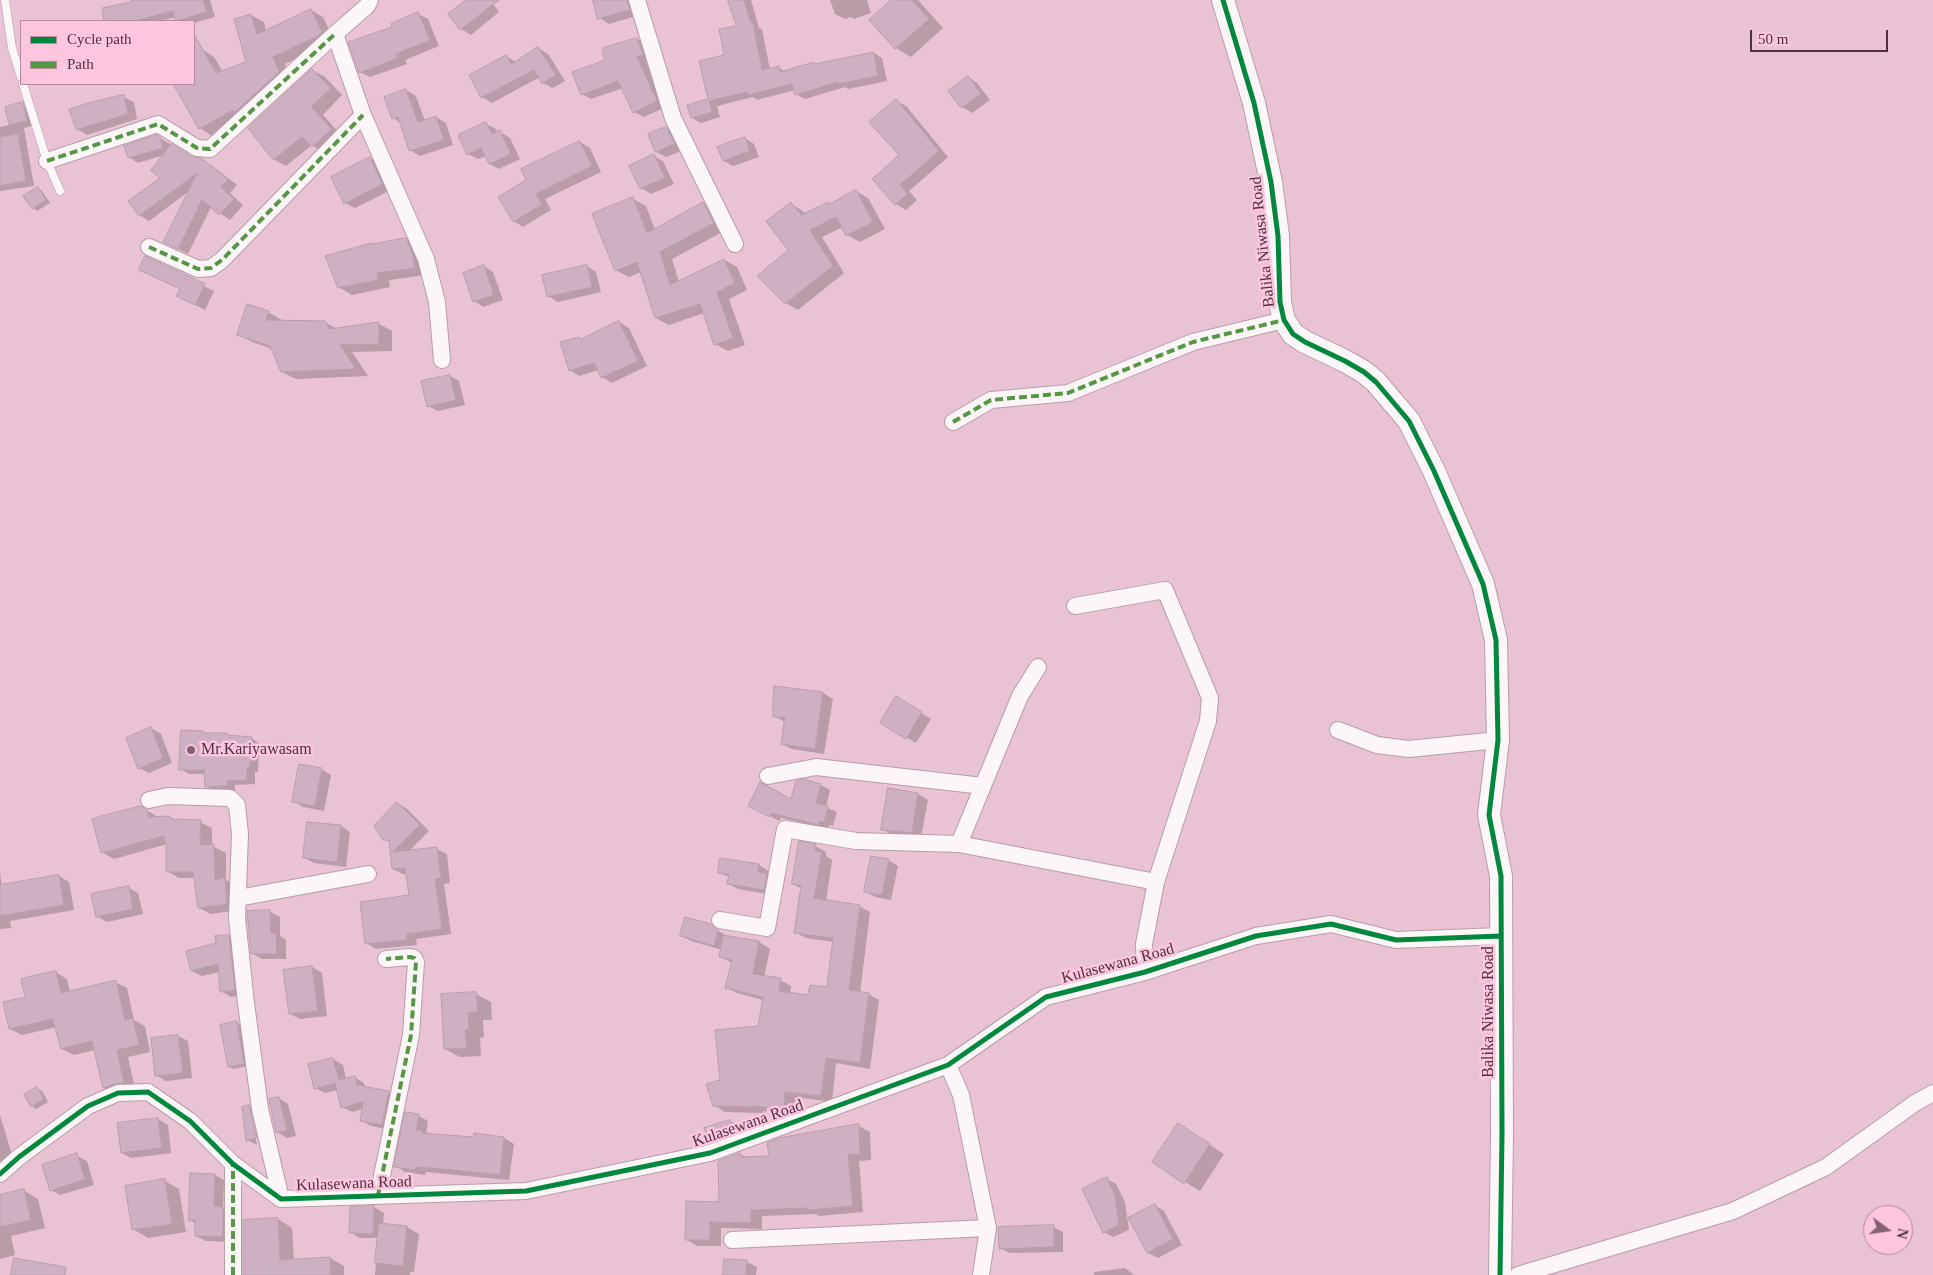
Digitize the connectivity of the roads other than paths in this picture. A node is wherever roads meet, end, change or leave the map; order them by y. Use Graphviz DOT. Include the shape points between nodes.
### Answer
graph roads {
  1 [pos="5,0"];
  2 [pos="370,0"];
  3 [pos="637,0"];
  4 [pos="1223,0"];
  5 [pos="335,34"];
  6 [pos="20,74"];
  7 [pos="23,85"];
  8 [pos="363,115"];
  9 [pos="47,161"];
  10 [pos="60,192"];
  11 [pos="735,244"];
  12 [pos="149,247"];
  13 [pos="1284,320"];
  14 [pos="442,360"];
  15 [pos="954,422"];
  16 [pos="1075,606"];
  17 [pos="1038,667"];
  18 [pos="1338,730"];
  19 [pos="1498,740"];
  20 [pos="768,776"];
  21 [pos="983,786"];
  22 [pos="149,800"];
  23 [pos="959,844"];
  24 [pos="368,874"];
  25 [pos="1156,882"];
  26 [pos="238,898"];
  27 [pos="720,920"];
  28 [pos="1501,936"];
  29 [pos="386,959"];
  30 [pos="1145,972"];
  31 [pos="948,1065"];
  32 [pos="1933,1093"];
  33 [pos="233,1164"];
  34 [pos="0,1174"];
  35 [pos="378,1195"];
  36 [pos="281,1199"];
  37 [pos="988,1228"];
  38 [pos="732,1240"];
  39 [pos="233,1275"];
  40 [pos="981,1275"];
  41 [pos="1500,1275"];
  42 [pos="1518,1275"];
  1 -- 6 [label="lane" via="12,48"];
  2 -- 5 [label="street"];
  3 -- 11 [label="street" via="674,118"];
  4 -- 13 [label="street, Balika Niwasa Road" via="1254,103 1271,182"];
  5 -- 8 [label="street"];
  5 -- 9 [label="street" via="210,149 197,148 158,124"];
  7 -- 9 [label="lane"];
  8 -- 12 [label="street" via="211,268 198,269"];
  8 -- 14 [label="street" via="426,259 437,302"];
  9 -- 10 [label="lane"];
  13 -- 15 [label="street" via="1193,342 1068,393 991,400"];
  13 -- 19 [label="street, Balika Niwasa Road" via="1293,334 1304,342 1364,372 1409,421 1484,584 1496,640"];
  16 -- 25 [label="street" via="1165,590 1210,698 1208,721"];
  17 -- 21 [label="street" via="1020,696"];
  18 -- 19 [label="street" via="1377,745 1409,749"];
  19 -- 28 [label="street, Balika Niwasa Road" via="1488,815 1501,876"];
  20 -- 21 [label="street" via="816,767"];
  21 -- 23 [label="street"];
  22 -- 26 [label="street" via="168,796 230,798 237,806 240,834"];
  23 -- 25 [label="street"];
  23 -- 27 [label="street" via="856,840 785,829 766,928"];
  24 -- 26 [label="street"];
  25 -- 30 [label="street" via="1144,944"];
  26 -- 36 [label="street" via="237,918 260,1109"];
  28 -- 30 [label="street, Kulasewana Road" via="1396,940 1331,924 1256,936"];
  28 -- 41 [label="street, Balika Niwasa Road"];
  29 -- 35 [label="street" via="410,957 416,962 411,1034"];
  30 -- 31 [label="street, Kulasewana Road" via="1046,997"];
  31 -- 35 [label="street, Kulasewana Road" via="710,1152 526,1191"];
  31 -- 37 [label="street" via="960,1095"];
  32 -- 42 [label="street" via="1826,1167 1733,1211"];
  33 -- 34 [label="street, Kulasewana Road" via="190,1121 148,1092 118,1093 88,1106"];
  33 -- 36 [label="street, Kulasewana Road"];
  33 -- 39 [label="street"];
  35 -- 36 [label="street, Kulasewana Road"];
  37 -- 38 [label="street"];
  37 -- 40 [label="street"];
}
